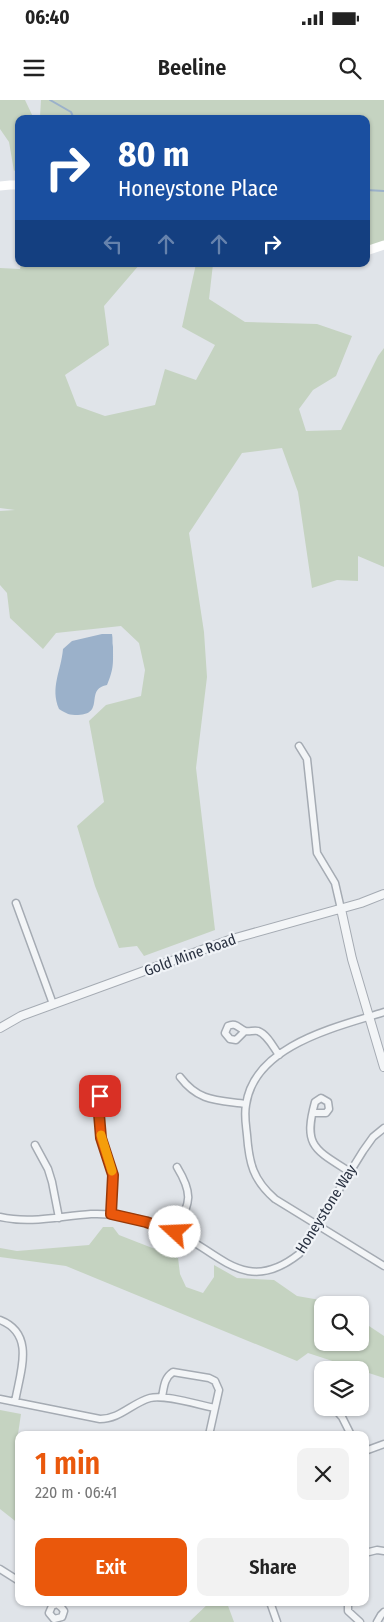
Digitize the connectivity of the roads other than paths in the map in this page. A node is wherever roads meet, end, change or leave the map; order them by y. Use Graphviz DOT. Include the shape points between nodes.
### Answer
graph roads {
  1 [pos="15,185"];
  2 [pos="0,186"];
  3 [pos="384,245"];
  4 [pos="370,250"];
  5 [pos="299,746"];
  6 [pos="384,894"];
  7 [pos="16,903"];
  8 [pos="341,909"];
  9 [pos="53,1004"];
  10 [pos="384,1012"];
  11 [pos="369,1017"];
  12 [pos="0,1028"];
  13 [pos="244,1031"];
  14 [pos="279,1055"];
  15 [pos="384,1067"];
  16 [pos="180,1077"];
  17 [pos="100,1096"];
  18 [pos="246,1104"];
  19 [pos="314,1113"];
  20 [pos="384,1128"];
  21 [pos="35,1146"];
  22 [pos="177,1167"];
  23 [pos="350,1172"];
  24 [pos="111,1214"];
  25 [pos="0,1217"];
  26 [pos="59,1218"];
  27 [pos="318,1224"];
  28 [pos="175,1232"];
  29 [pos="384,1266"];
  30 [pos="0,1320"];
  31 [pos="162,1397"];
  32 [pos="0,1399"];
  33 [pos="15,1402"];
  34 [pos="215,1408"];
  35 [pos="341,1416"];
  36 [pos="210,1431"];
  37 [pos="349,1431"];
  38 [pos="384,1444"];
  39 [pos="369,1450"];
  40 [pos="369,1551"];
  41 [pos="384,1552"];
  42 [pos="0,1569"];
  43 [pos="15,1578"];
  44 [pos="271,1606"];
  45 [pos="348,1606"];
  46 [pos="384,1612"];
  47 [pos="277,1622"];
  48 [pos="360,1622"];
  49 [pos="377,1622"];
  1 -- 2 [label="main road"];
  3 -- 4 [label="main road"];
  5 -- 8 [label="street" via="307,759 317,853 335,883"];
  6 -- 8 [label="street, Gold Mine Road"];
  7 -- 9 [label="street"];
  8 -- 9 [label="street, Gold Mine Road" via="232,939"];
  8 -- 11 [label="street"];
  9 -- 12 [label="street, Gold Mine Road"];
  10 -- 11 [label="street"];
  11 -- 14 [label="street" via="312,1035"];
  11 -- 15 [label="street"];
  13 -- 14 [label="street" via="258,1032 267,1038"];
  14 -- 18 [label="street" via="257,1077"];
  16 -- 18 [label="street" via="203,1098"];
  17 -- 24 [label="street" via="101,1138 113,1175"];
  18 -- 27 [label="street" via="248,1154 257,1179 275,1199"];
  19 -- 23 [label="street" via="309,1133 314,1144 322,1154"];
  20 -- 23 [label="street, Honeystone Way" via="373,1137"];
  21 -- 26 [label="street" via="48,1169"];
  22 -- 28 [label="street" via="188,1187 189,1197"];
  23 -- 27 [label="street, Honeystone Way"];
  24 -- 26 [label="street, Honeystone Way"];
  24 -- 28 [label="street, Honeystone Way"];
  25 -- 26 [label="street, Honeystone Way" via="14,1220"];
  27 -- 28 [label="street, Honeystone Way" via="299,1254 288,1264 270,1271 239,1269 224,1263"];
  27 -- 29 [label="street"];
  30 -- 33 [label="street" via="14,1328 23,1344"];
  31 -- 33 [label="street" via="142,1401 108,1419"];
  31 -- 34 [label="street"];
  31 -- 34 [label="street" via="168,1375 180,1372 215,1381 219,1390"];
  32 -- 33 [label="street"];
  34 -- 36 [label="street"];
  35 -- 37 [label="street"];
  38 -- 39 [label="street"];
  40 -- 41 [label="street"];
  42 -- 43 [label="street"];
  44 -- 47 [label="street"];
  45 -- 48 [label="street" via="348,1611"];
  46 -- 49 [label="street"];
}
